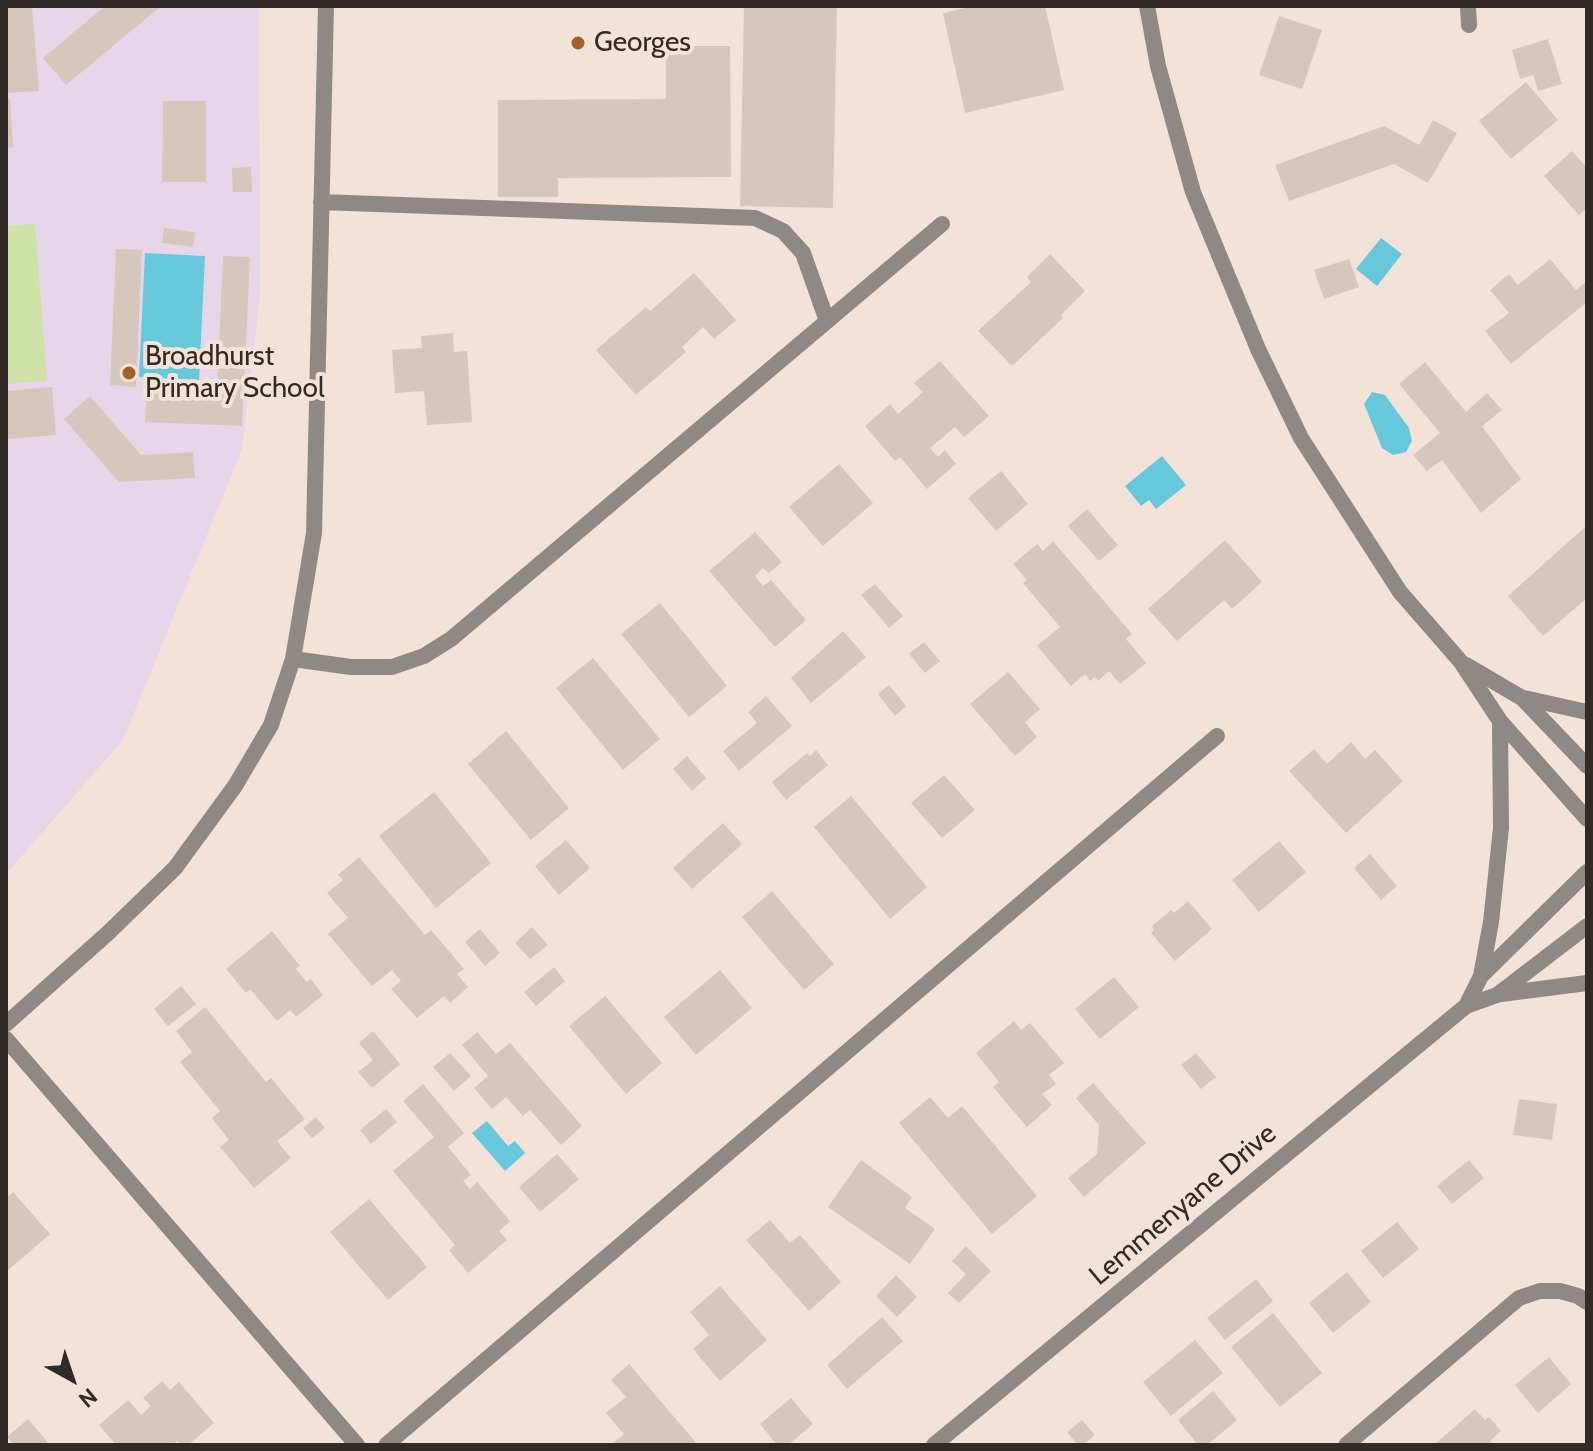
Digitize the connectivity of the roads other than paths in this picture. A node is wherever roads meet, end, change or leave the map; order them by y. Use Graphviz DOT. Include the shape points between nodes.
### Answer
graph roads {
  1 [pos="326,6"];
  2 [pos="1147,6"];
  3 [pos="1468,6"];
  4 [pos="1469,25"];
  5 [pos="321,202"];
  6 [pos="942,224"];
  7 [pos="827,321"];
  8 [pos="293,659"];
  9 [pos="1461,662"];
  10 [pos="1522,698"];
  11 [pos="1587,712"];
  12 [pos="1500,721"];
  13 [pos="1217,736"];
  14 [pos="1587,766"];
  15 [pos="1587,819"];
  16 [pos="1587,872"];
  17 [pos="1587,926"];
  18 [pos="1481,976"];
  19 [pos="1587,983"];
  20 [pos="1497,995"];
  21 [pos="1466,1006"];
  22 [pos="6,1024"];
  23 [pos="6,1039"];
  24 [pos="1587,1302"];
  25 [pos="357,1445"];
  26 [pos="386,1445"];
  27 [pos="934,1445"];
  28 [pos="1346,1445"];
  1 -- 5 [label="street"];
  2 -- 9 [label="street" via="1193,192 1288,413 1400,592"];
  3 -- 4 [label="street"];
  5 -- 7 [label="street" via="755,218 783,231 803,253"];
  5 -- 8 [label="street" via="314,533"];
  6 -- 7 [label="street"];
  7 -- 8 [label="street" via="451,639 392,667"];
  8 -- 22 [label="street" via="271,725 235,786 175,868"];
  9 -- 10 [label="street"];
  9 -- 12 [label="street"];
  10 -- 11 [label="street"];
  10 -- 14 [label="street"];
  12 -- 15 [label="street"];
  12 -- 18 [label="street" via="1501,828"];
  13 -- 26 [label="street"];
  16 -- 18 [label="street"];
  17 -- 20 [label="street"];
  18 -- 21 [label="street"];
  19 -- 20 [label="street"];
  20 -- 21 [label="street"];
  21 -- 27 [label="street, Lemmenyane Drive"];
  23 -- 25 [label="street"];
  24 -- 28 [label="street" via="1560,1291 1519,1298"];
}
